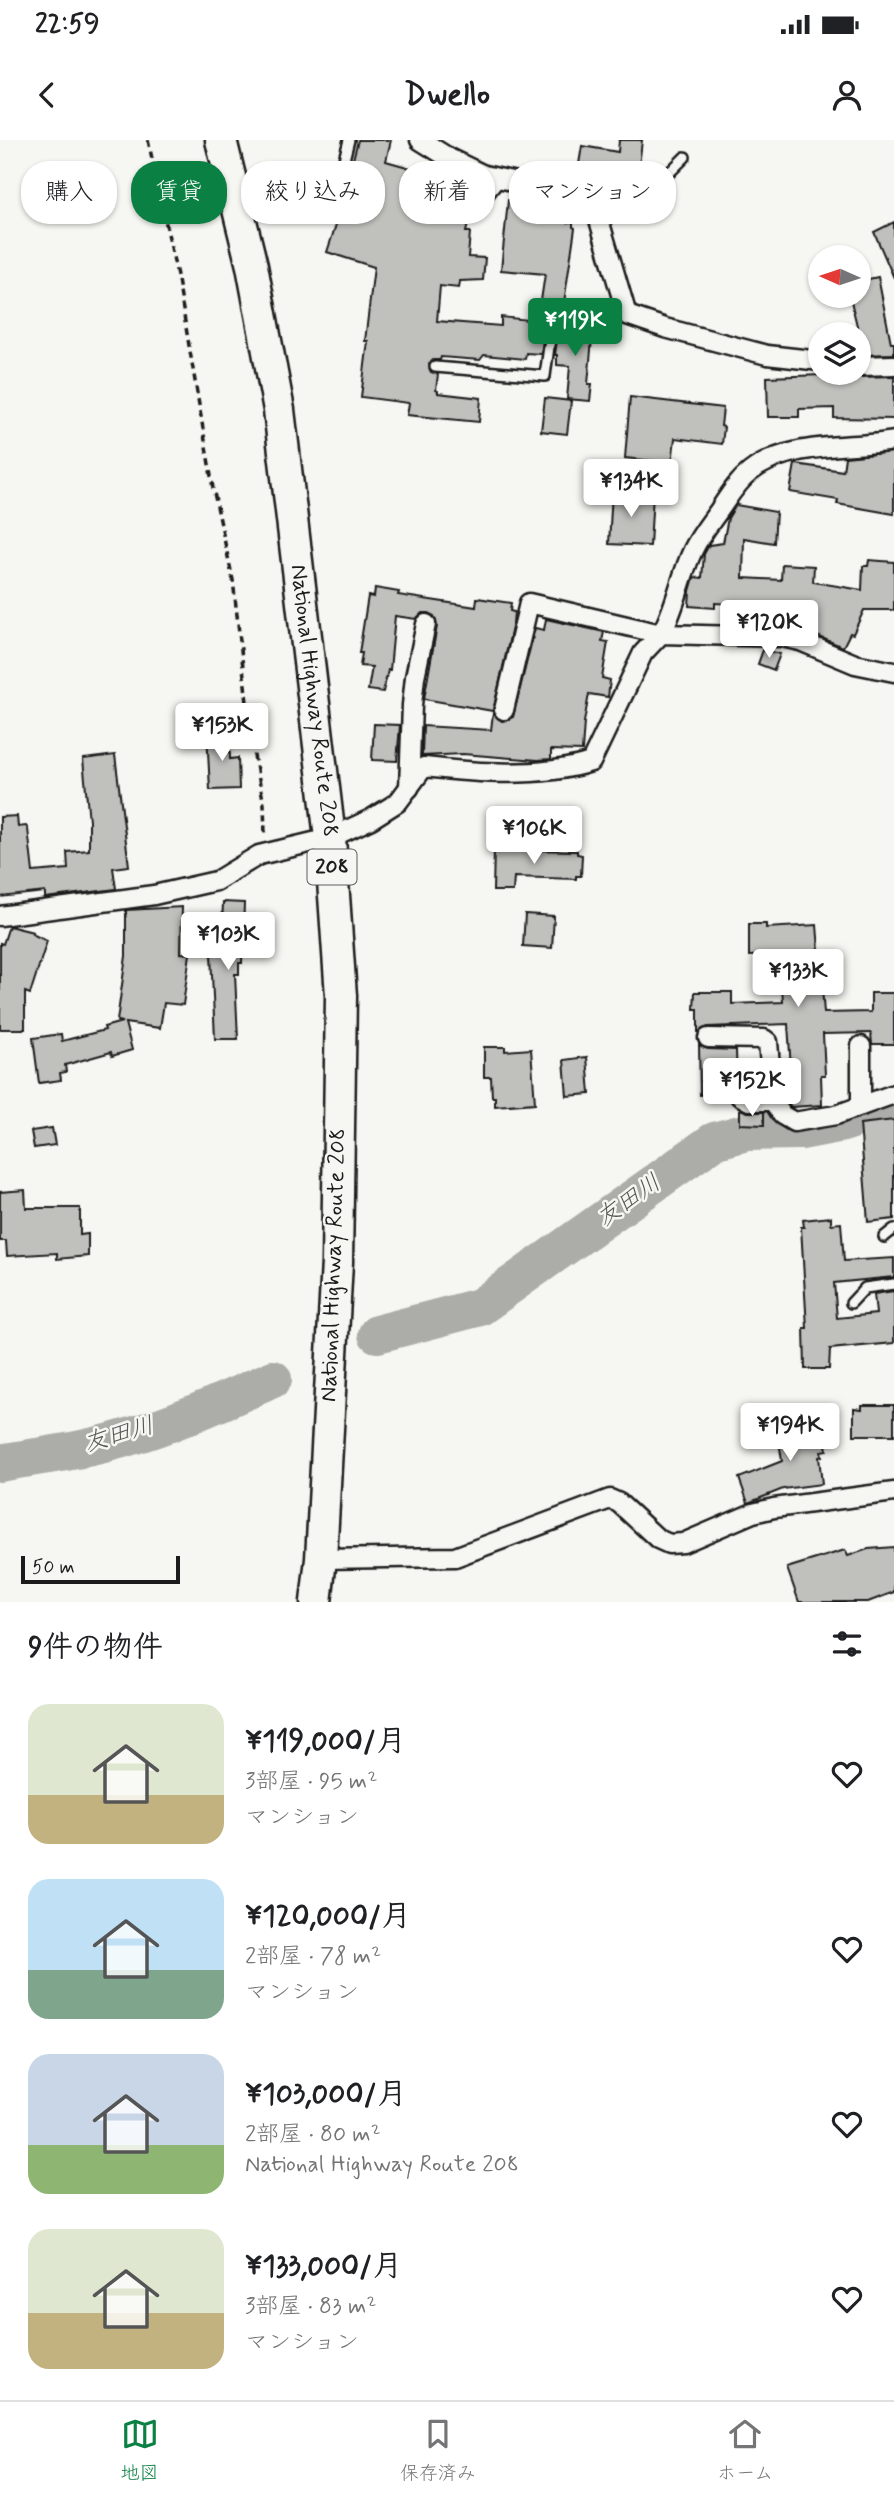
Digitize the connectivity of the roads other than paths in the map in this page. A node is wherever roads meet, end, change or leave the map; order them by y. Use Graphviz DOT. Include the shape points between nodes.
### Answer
graph roads {
  1 [pos="221,140"];
  2 [pos="348,140"];
  3 [pos="420,140"];
  4 [pos="685,156"];
  5 [pos="343,161"];
  6 [pos="676,165"];
  7 [pos="500,180"];
  8 [pos="509,182"];
  9 [pos="495,186"];
  10 [pos="600,224"];
  11 [pos="627,315"];
  12 [pos="808,360"];
  13 [pos="894,365"];
  14 [pos="435,366"];
  15 [pos="871,366"];
  16 [pos="894,441"];
  17 [pos="426,624"];
  18 [pos="661,634"];
  19 [pos="894,672"];
  20 [pos="504,710"];
  21 [pos="410,788"];
  22 [pos="330,838"];
  23 [pos="0,916"];
  24 [pos="708,1038"];
  25 [pos="861,1046"];
  26 [pos="894,1094"];
  27 [pos="740,1096"];
  28 [pos="773,1101"];
  29 [pos="860,1106"];
  30 [pos="894,1229"];
  31 [pos="884,1237"];
  32 [pos="894,1284"];
  33 [pos="851,1303"];
  34 [pos="894,1492"];
  35 [pos="321,1559"];
  36 [pos="316,1602"];
  1 -- 22 [label="highway, National Highway Route 208 / 208" via="252,266 279,410"];
  2 -- 5 [label="lane"];
  3 -- 7 [label="street" via="484,176"];
  4 -- 6 [label="lane"];
  7 -- 8 [label="street"];
  7 -- 9 [label="lane"];
  10 -- 11 [label="street"];
  11 -- 12 [label="street" via="767,355"];
  11 -- 14 [label="lane" via="554,309 545,376"];
  13 -- 15 [label="street"];
  16 -- 18 [label="street" via="797,451 749,473 694,548"];
  17 -- 21 [label="street" via="412,705"];
  18 -- 19 [label="street" via="782,637 855,664"];
  18 -- 20 [label="street" via="528,603"];
  18 -- 21 [label="street" via="643,653 592,762 527,772 424,767"];
  21 -- 22 [label="street" via="371,820"];
  22 -- 23 [label="street" via="259,855 216,881 154,895"];
  22 -- 35 [label="highway, National Highway Route 208 / 208" via="341,996 337,1262"];
  24 -- 28 [label="street" via="768,1042"];
  25 -- 29 [label="street"];
  26 -- 29 [label="street"];
  27 -- 28 [label="street" via="749,1101"];
  28 -- 29 [label="street" via="782,1115 794,1122"];
  30 -- 31 [label="lane"];
  32 -- 33 [label="lane" via="865,1288"];
  34 -- 35 [label="street" via="753,1513 684,1543 658,1539 610,1499 455,1557"];
  35 -- 36 [label="highway, National Highway Route 208 / 208"];
}
